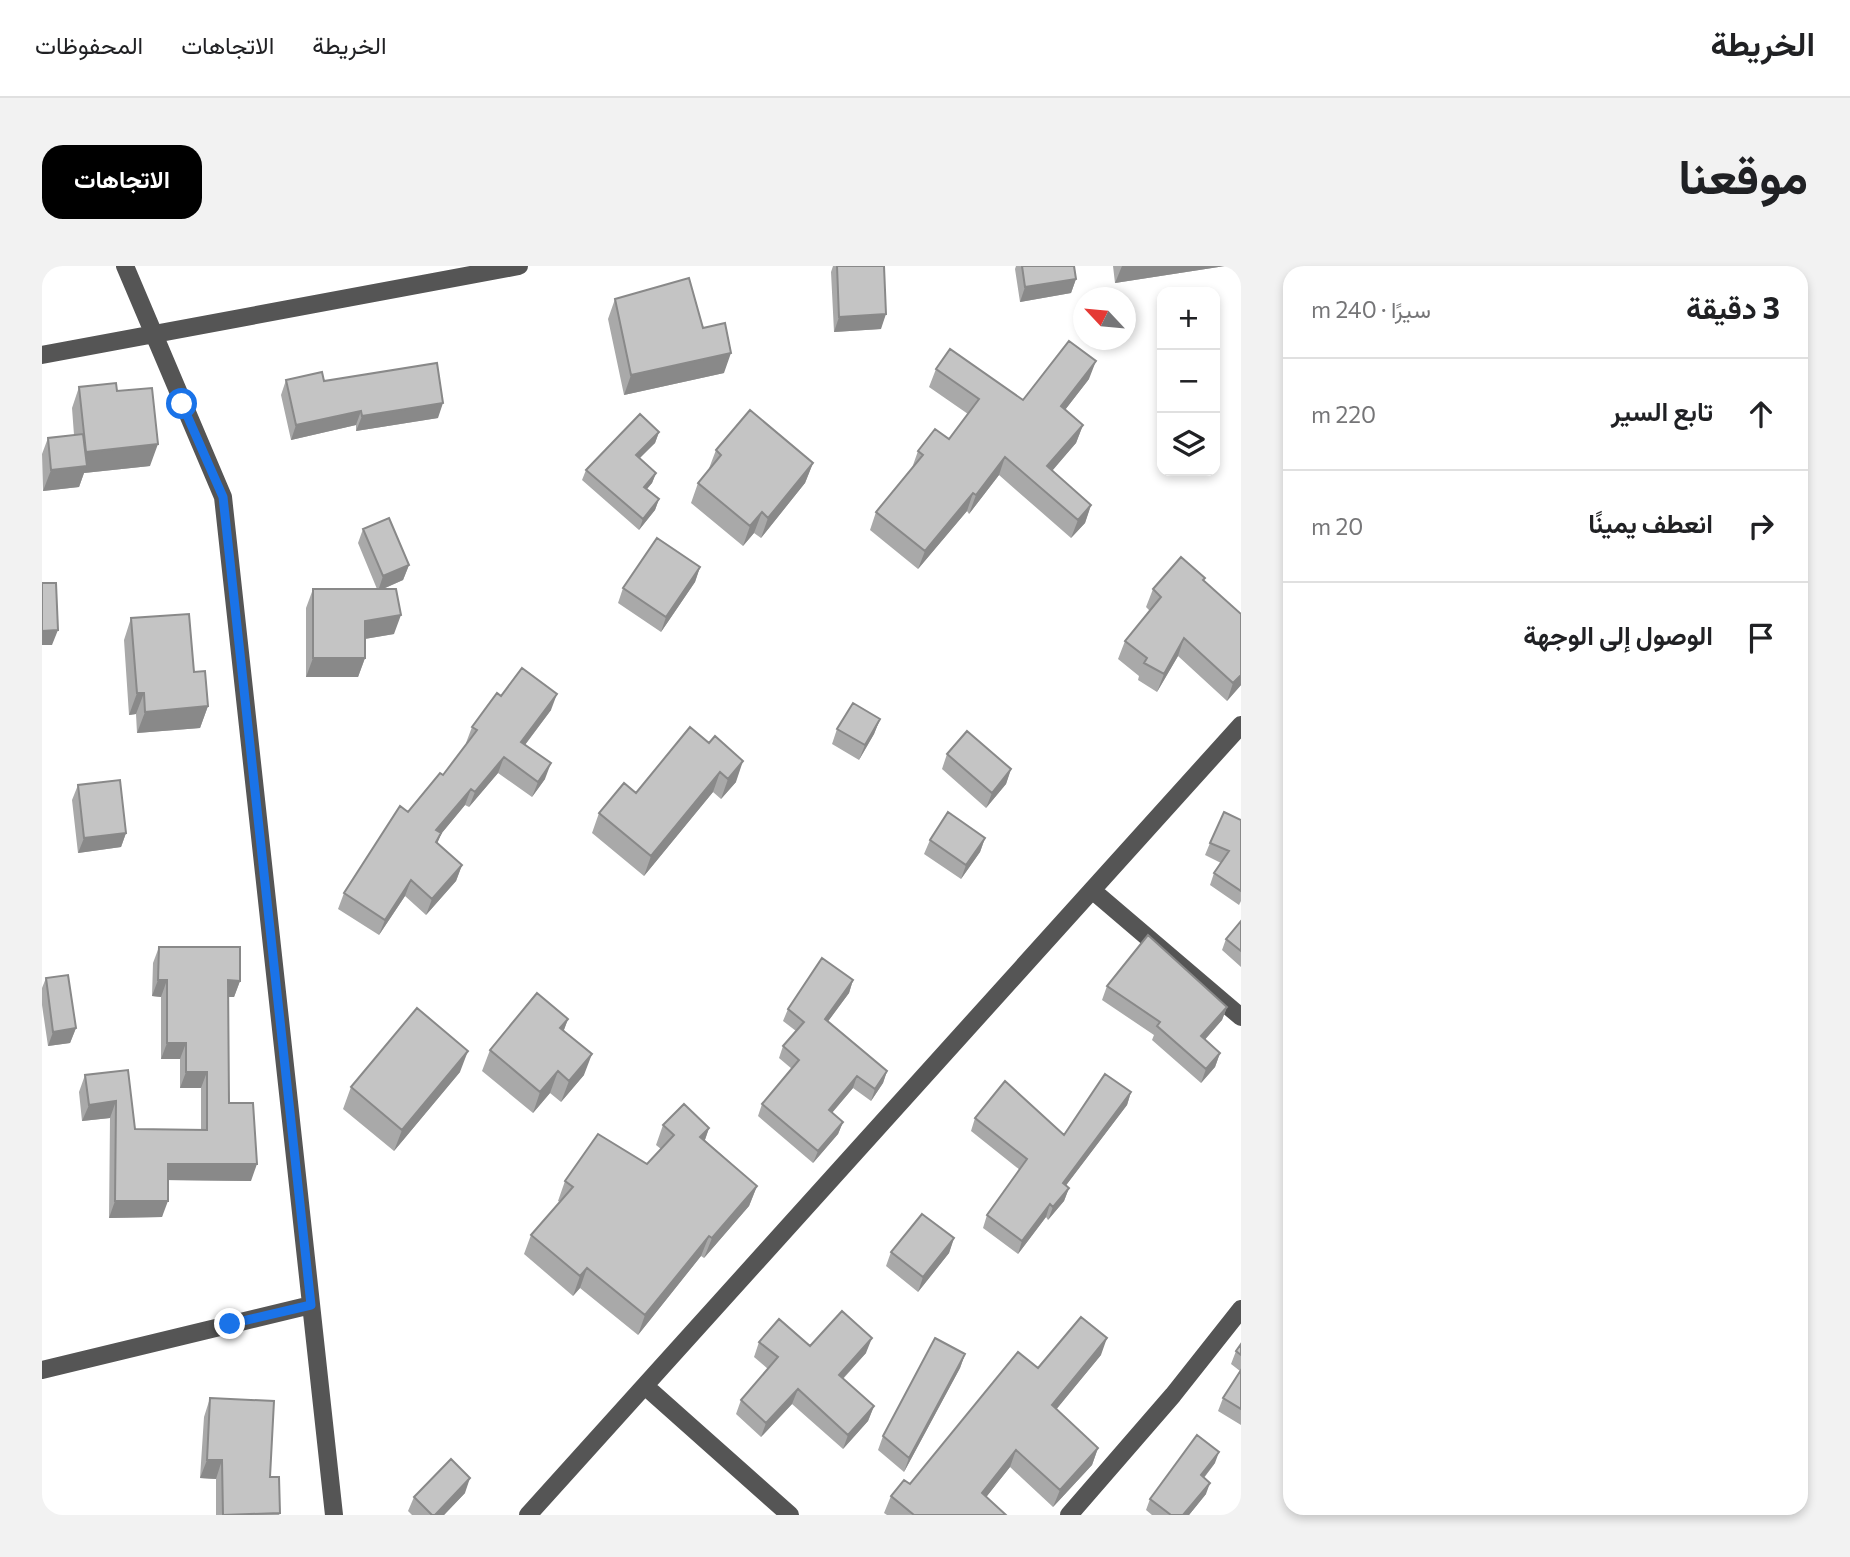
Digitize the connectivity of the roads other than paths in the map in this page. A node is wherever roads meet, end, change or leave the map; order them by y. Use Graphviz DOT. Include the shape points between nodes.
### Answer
graph roads {
  1 [pos="125,266"];
  2 [pos="519,266"];
  3 [pos="152,334"];
  4 [pos="42,355"];
  5 [pos="1239,729"];
  6 [pos="1092,890"];
  7 [pos="1241,1017"];
  8 [pos="311,1305"];
  9 [pos="1241,1309"];
  10 [pos="42,1370"];
  11 [pos="645,1386"];
  12 [pos="334,1515"];
  13 [pos="528,1515"];
  14 [pos="790,1515"];
  15 [pos="1069,1515"];
  1 -- 3 [label="street"];
  2 -- 3 [label="street"];
  3 -- 4 [label="street"];
  3 -- 8 [label="street" via="223,497"];
  5 -- 6 [label="street"];
  6 -- 7 [label="street"];
  6 -- 11 [label="street"];
  8 -- 10 [label="street"];
  8 -- 12 [label="street"];
  9 -- 15 [label="street"];
  11 -- 13 [label="street"];
  11 -- 14 [label="street"];
}
